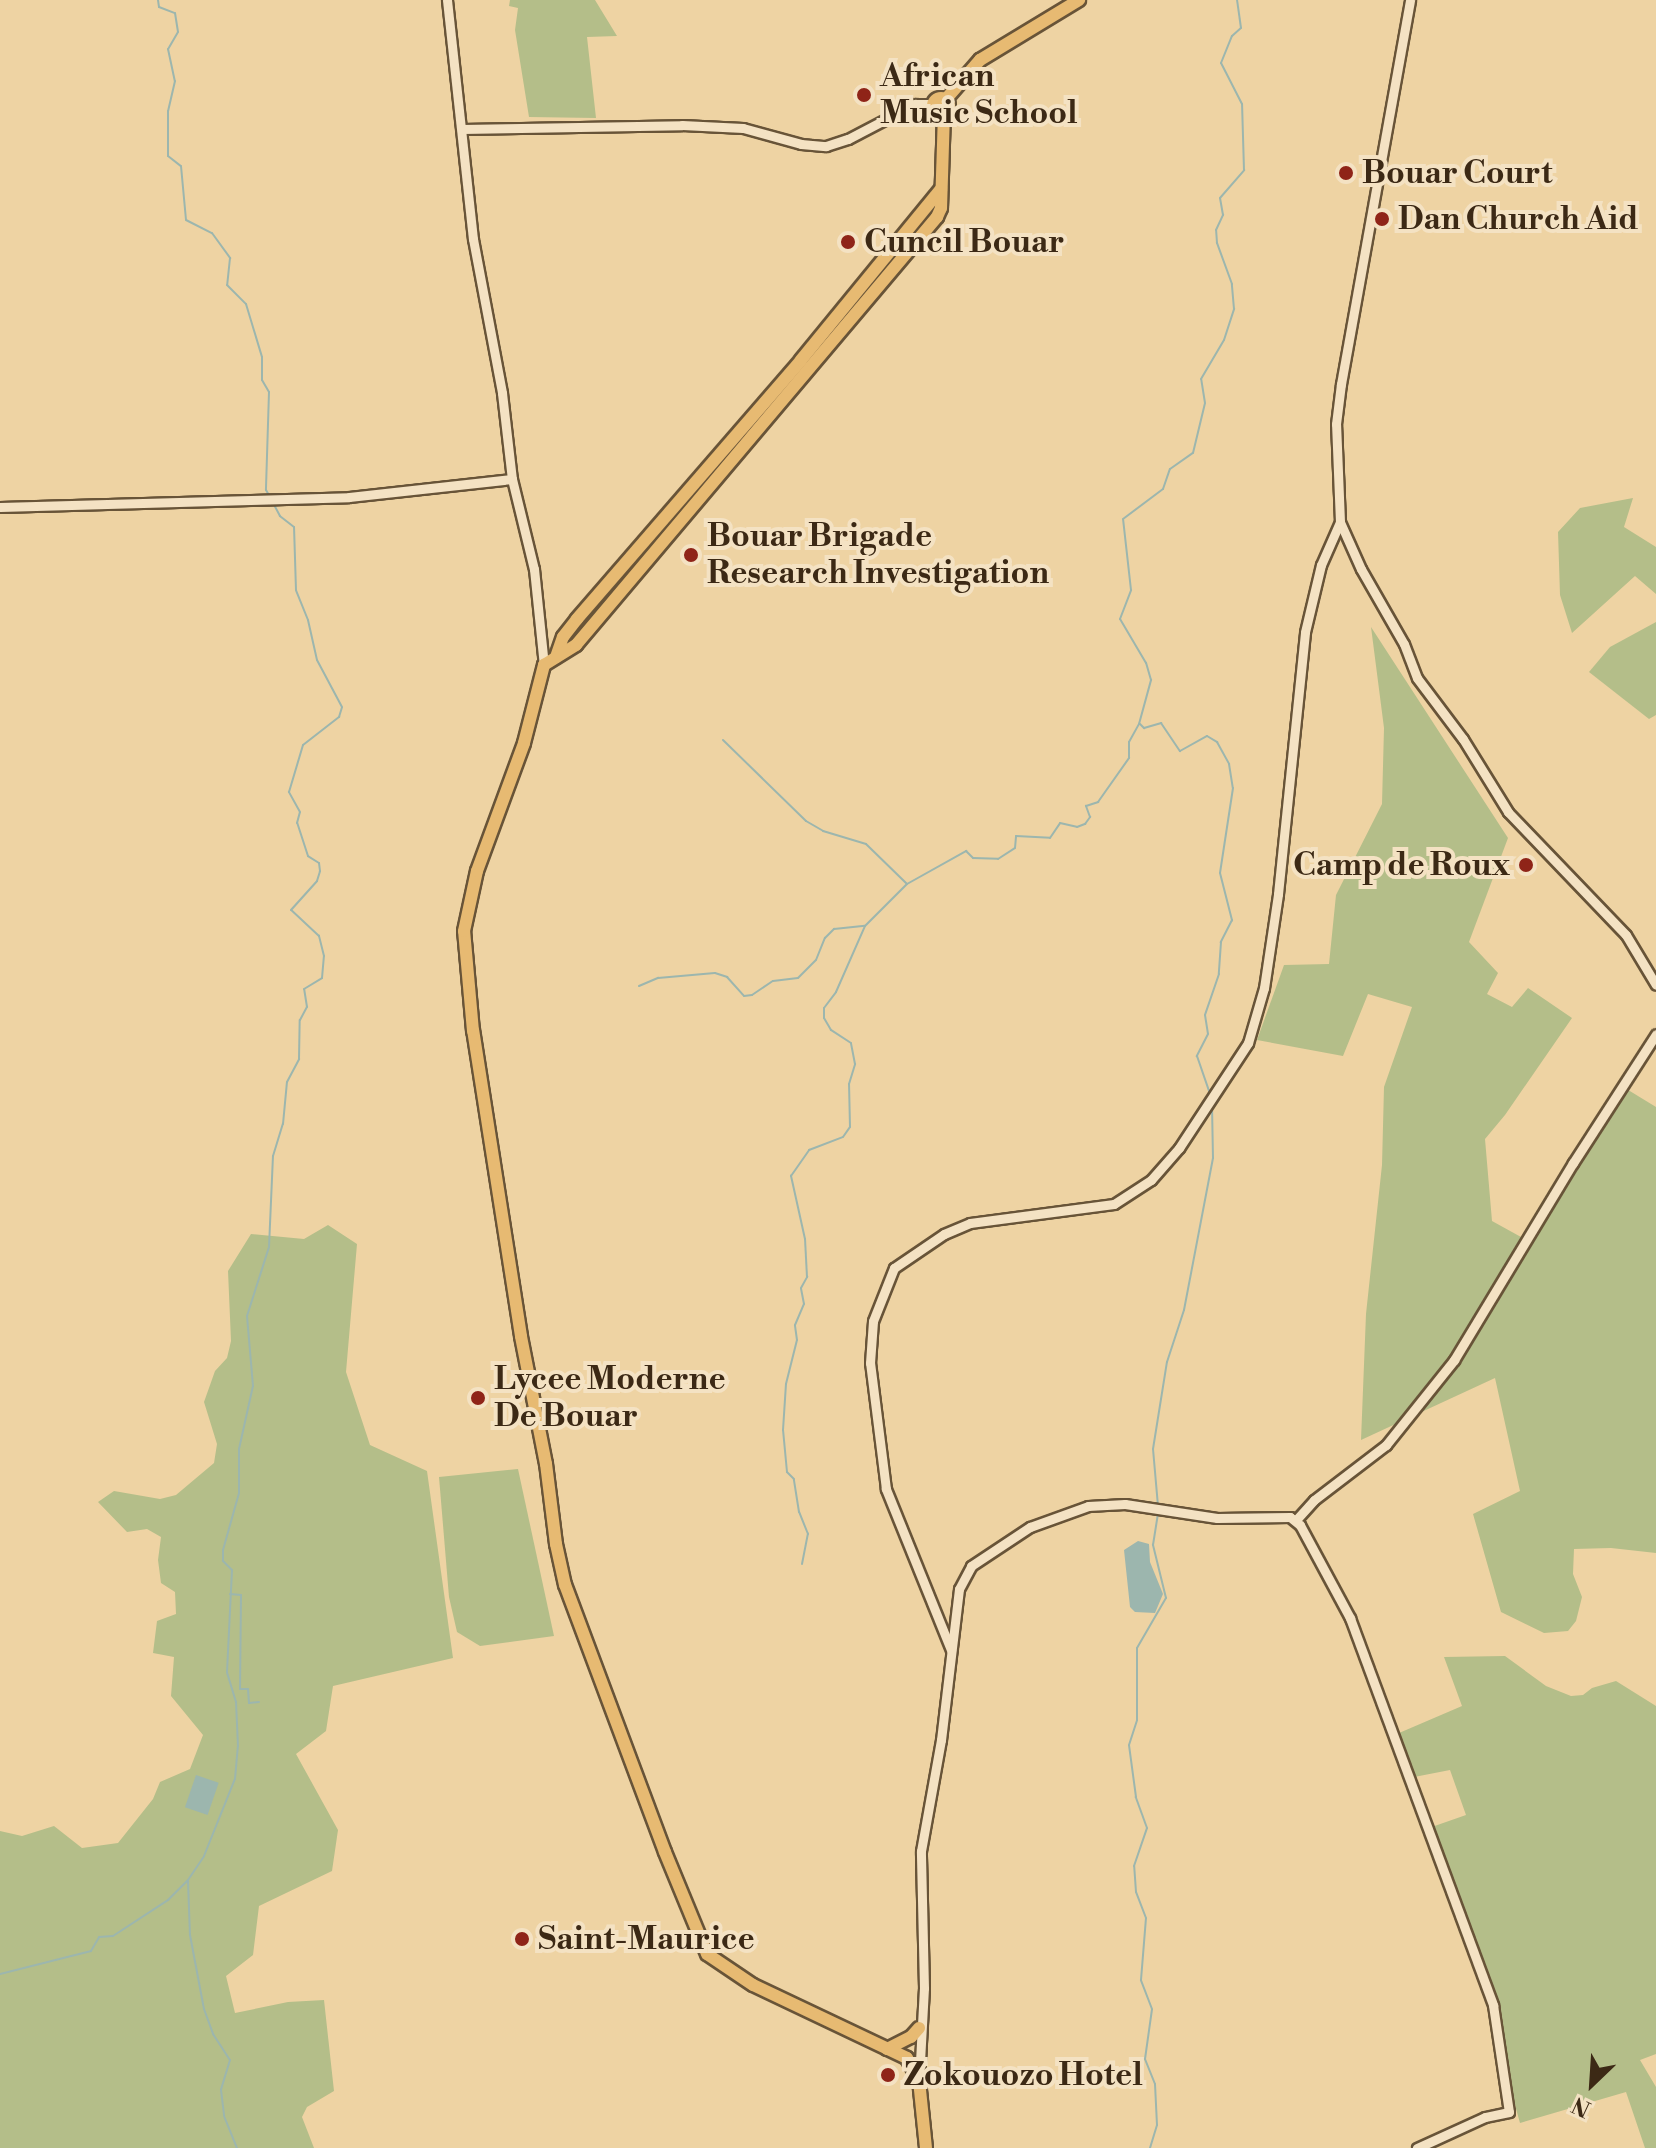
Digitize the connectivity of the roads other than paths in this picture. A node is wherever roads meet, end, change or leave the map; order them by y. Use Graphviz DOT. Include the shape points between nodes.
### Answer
graph roads {
  1 [pos="447,0"];
  2 [pos="1079,0"];
  3 [pos="1410,0"];
  4 [pos="939,101"];
  5 [pos="462,129"];
  6 [pos="873,282"];
  7 [pos="512,479"];
  8 [pos="0,507"];
  9 [pos="1340,522"];
  10 [pos="622,569"];
  11 [pos="633,579"];
  12 [pos="556,657"];
  13 [pos="544,665"];
  14 [pos="1656,985"];
  15 [pos="1656,1034"];
  16 [pos="1296,1520"];
  17 [pos="951,1650"];
  18 [pos="919,2028"];
  19 [pos="887,2049"];
  20 [pos="919,2080"];
  21 [pos="926,2148"];
  22 [pos="1417,2148"];
  1 -- 5 [label="street"];
  2 -- 4 [label="main road" via="980,60"];
  3 -- 9 [label="street" via="1341,384 1336,424"];
  4 -- 5 [label="street" via="915,104 826,146 743,128 682,125"];
  4 -- 6 [label="main road" via="949,109 944,114 941,189"];
  5 -- 7 [label="street" via="473,239"];
  6 -- 10 [label="main road"];
  6 -- 11 [label="main road"];
  7 -- 8 [label="street" via="349,497"];
  7 -- 13 [label="street" via="534,569"];
  9 -- 14 [label="street" via="1417,678 1508,812 1626,935"];
  9 -- 17 [label="street" via="1321,565 1305,632 1278,894 1264,988 1248,1043 1166,1164 1134,1192 1114,1204 970,1223 944,1234 894,1268 873,1321 870,1363 886,1489"];
  10 -- 11 [label="main road"];
  10 -- 12 [label="main road" via="563,637"];
  11 -- 12 [label="main road" via="576,645"];
  12 -- 13 [label="main road"];
  13 -- 19 [label="main road" via="524,743 467,905 464,940 485,1103 565,1585 707,1954 753,1985"];
  15 -- 16 [label="street" via="1454,1360 1386,1445"];
  16 -- 17 [label="street" via="1272,1515 1196,1516 1125,1504 1088,1506 1030,1527 971,1566 959,1589"];
  16 -- 22 [label="street" via="1350,1618 1493,2005 1509,2112 1485,2117"];
  17 -- 18 [label="street" via="921,1851 924,1988"];
  18 -- 19 [label="main road"];
  18 -- 20 [label="street"];
  19 -- 20 [label="main road" via="907,2058"];
  20 -- 21 [label="main road"];
}
